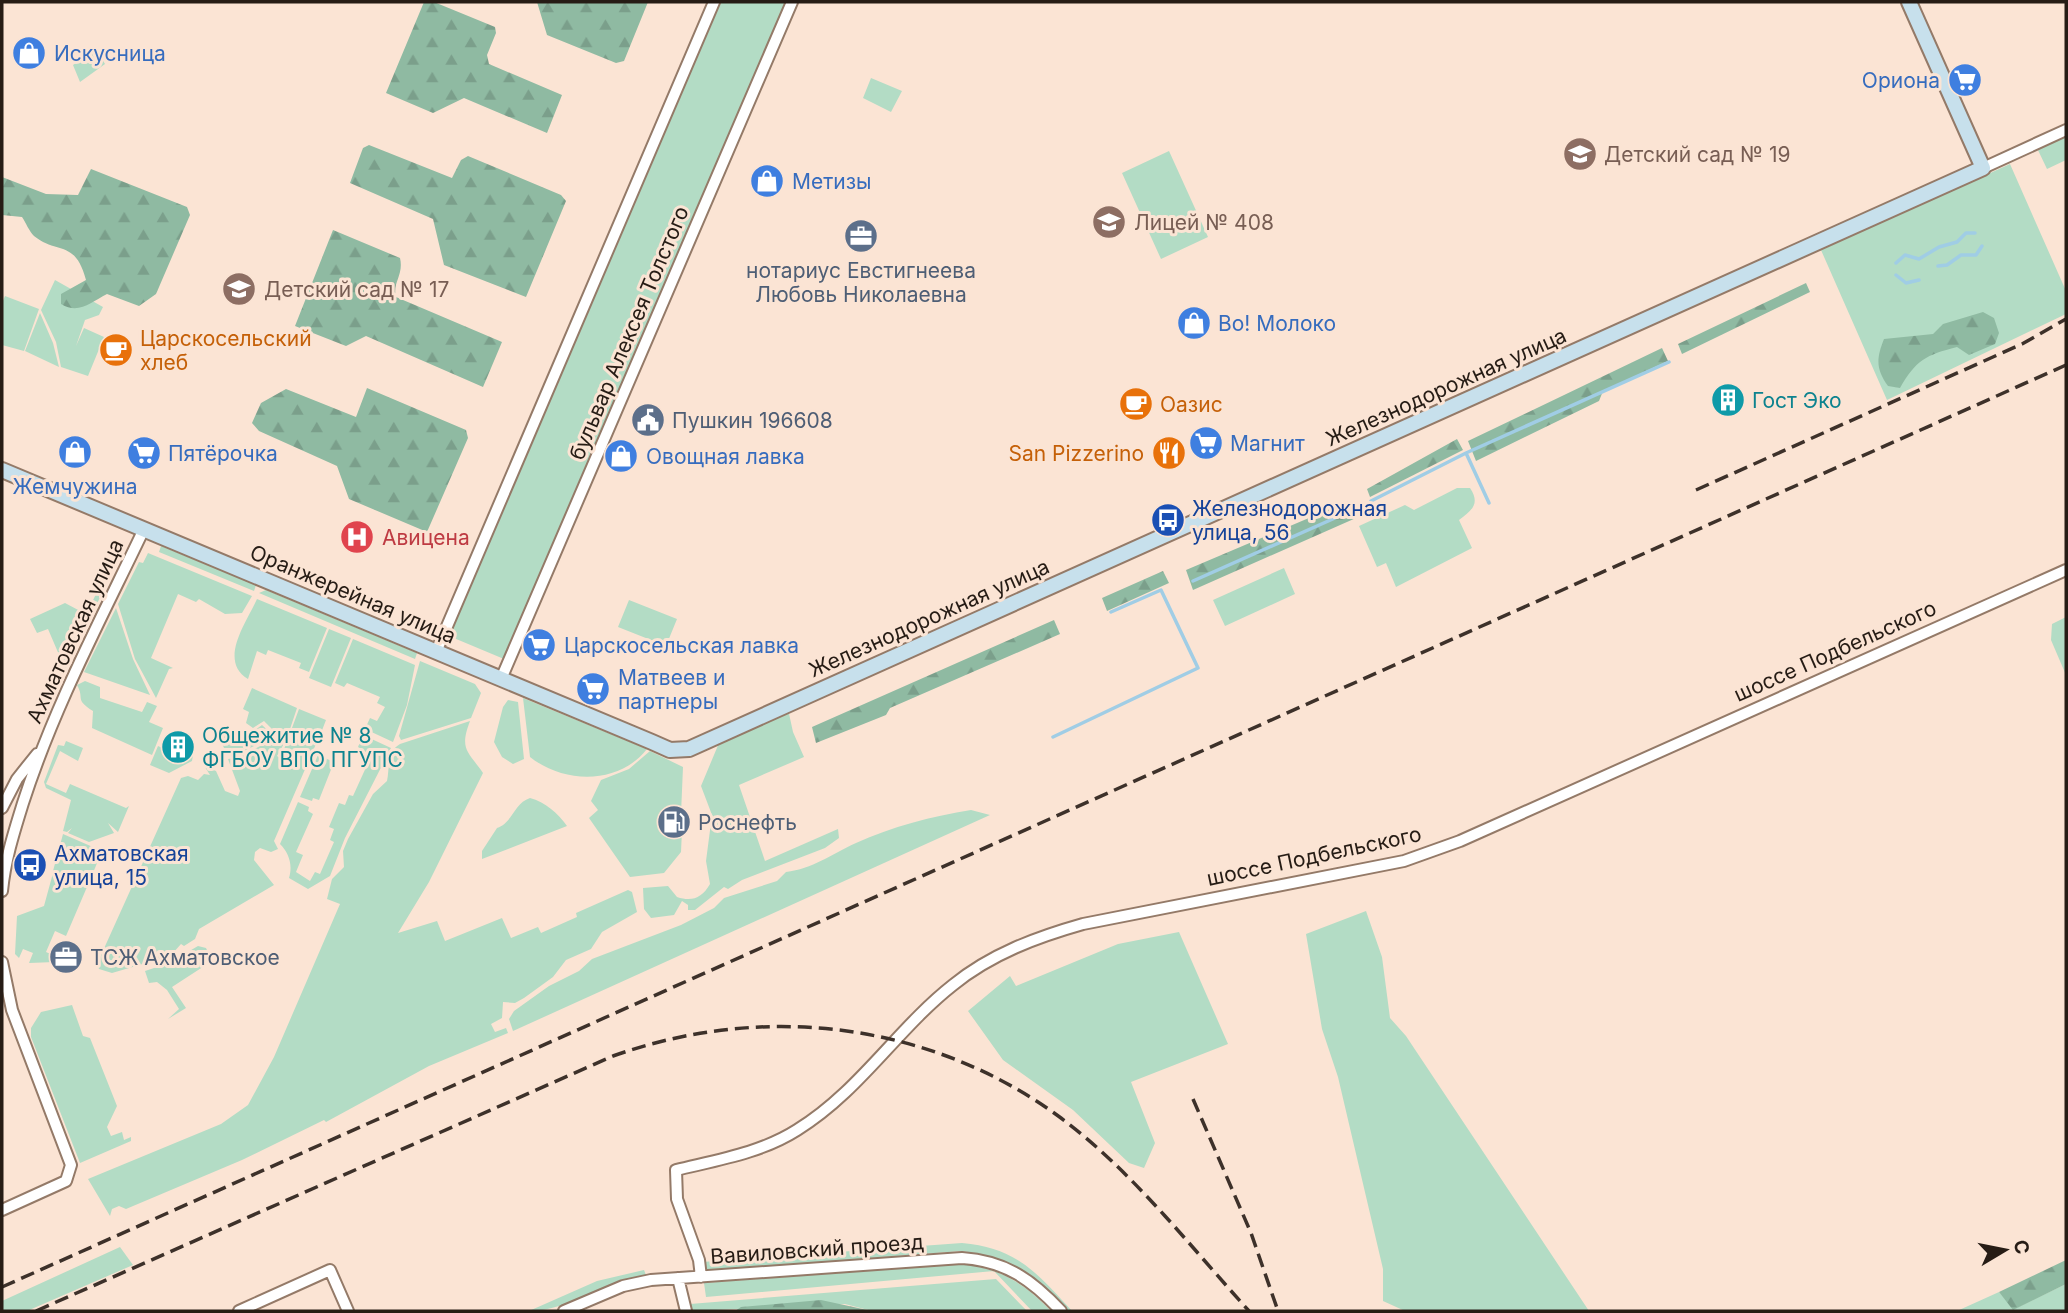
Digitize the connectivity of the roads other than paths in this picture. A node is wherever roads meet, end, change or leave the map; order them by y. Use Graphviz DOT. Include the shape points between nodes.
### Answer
graph roads {
  1 [pos="714,2"];
  2 [pos="792,2"];
  3 [pos="1909,2"];
  4 [pos="2066,130"];
  5 [pos="1983,168"];
  6 [pos="2,470"];
  7 [pos="144,529"];
  8 [pos="2066,570"];
  9 [pos="436,652"];
  10 [pos="501,679"];
  11 [pos="41,749"];
  12 [pos="689,749"];
  13 [pos="2,808"];
  14 [pos="2,891"];
  15 [pos="2,962"];
  16 [pos="3,977"];
  17 [pos="2,1210"];
  18 [pos="701,1277"];
  19 [pos="678,1279"];
  20 [pos="239,1311"];
  21 [pos="348,1311"];
  22 [pos="564,1311"];
  23 [pos="686,1311"];
  24 [pos="1060,1311"];
  1 -- 9 [label="street"];
  2 -- 10 [label="street, бульвар Алексея Толстого"];
  3 -- 5 [label="street"];
  4 -- 5 [label="street, Железнодорожная улица"];
  5 -- 12 [label="street, Железнодорожная улица"];
  6 -- 7 [label="street, Оранжерейная улица"];
  7 -- 9 [label="street, Оранжерейная улица"];
  7 -- 11 [label="street, Ахматовская улица"];
  8 -- 18 [label="street, шоссе Подбельского" via="1460,841 1404,861 1095,921 1016,947 952,985 838,1100 803,1126 759,1148 676,1170 677,1199"];
  9 -- 10 [label="street, Оранжерейная улица"];
  10 -- 12 [label="street, Оранжерейная улица" via="670,750"];
  11 -- 13 [label="street, Ахматовская улица"];
  11 -- 14 [label="street, Ахматовская улица" via="9,850"];
  15 -- 16 [label="street"];
  16 -- 17 [label="street" via="69,1155 71,1172 66,1181"];
  18 -- 19 [label="street, Вавиловский проезд"];
  18 -- 24 [label="street, Вавиловский проезд" via="981,1259 1022,1275"];
  19 -- 22 [label="street, Вавиловский проезд" via="632,1284"];
  19 -- 23 [label="street"];
  20 -- 21 [label="street" via="330,1270"];
}
